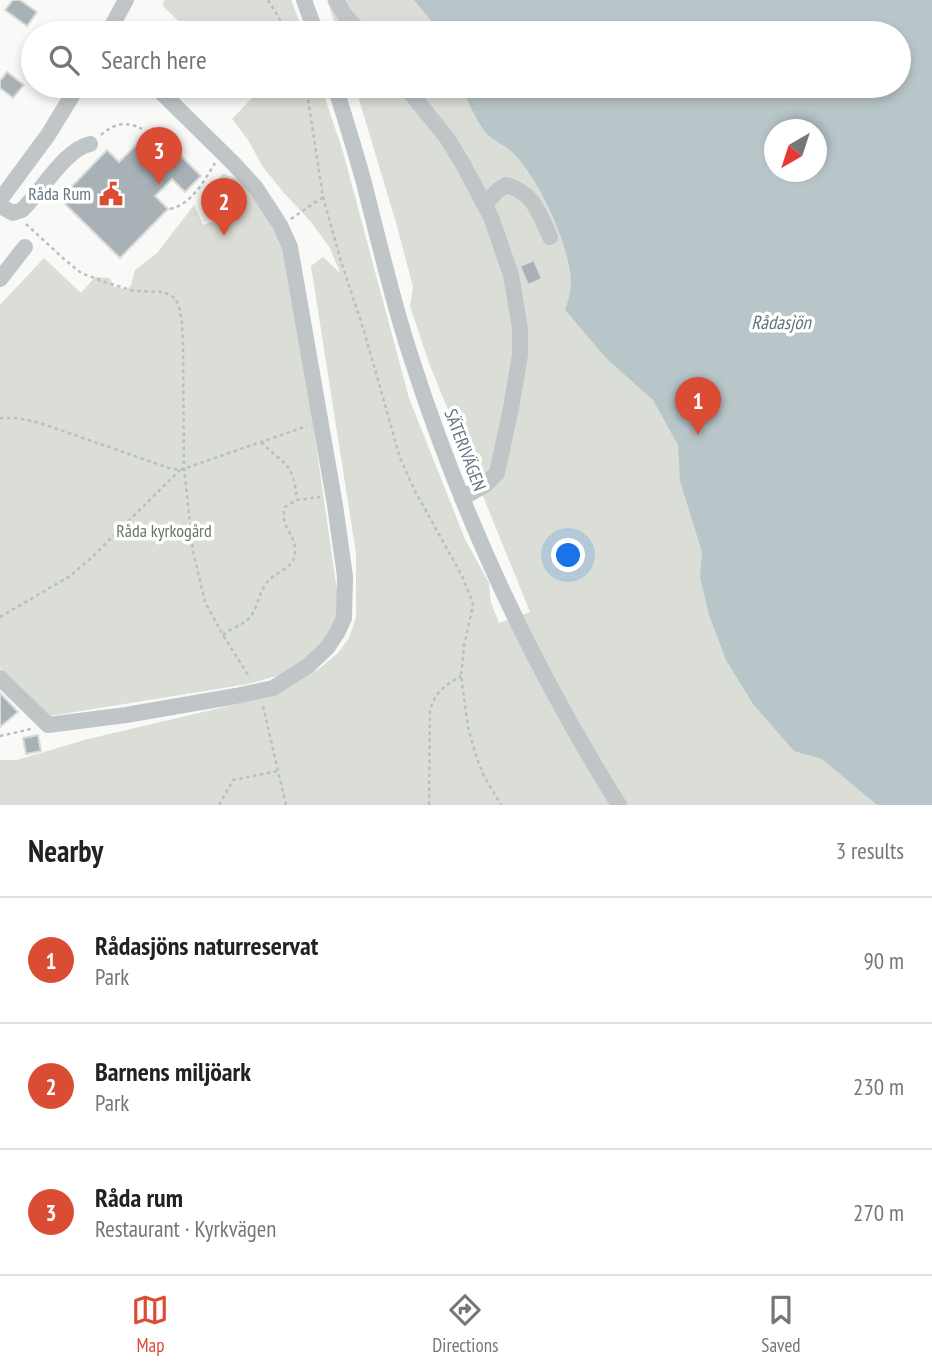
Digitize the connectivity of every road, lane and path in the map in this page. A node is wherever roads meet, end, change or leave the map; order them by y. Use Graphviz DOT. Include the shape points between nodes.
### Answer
graph roads {
  1 [pos="126,0"];
  2 [pos="268,0"];
  3 [pos="303,0"];
  4 [pos="336,0"];
  5 [pos="115,21"];
  6 [pos="281,21"];
  7 [pos="311,21"];
  8 [pos="350,21"];
  9 [pos="71,98"];
  10 [pos="167,98"];
  11 [pos="308,98"];
  12 [pos="339,98"];
  13 [pos="415,98"];
  14 [pos="142,129"];
  15 [pos="90,144"];
  16 [pos="220,150"];
  17 [pos="323,197"];
  18 [pos="0,200"];
  19 [pos="485,205"];
  20 [pos="170,209"];
  21 [pos="6,210"];
  22 [pos="281,226"];
  23 [pos="550,237"];
  24 [pos="25,247"];
  25 [pos="0,279"];
  26 [pos="0,418"];
  27 [pos="320,422"];
  28 [pos="261,442"];
  29 [pos="182,469"];
  30 [pos="333,495"];
  31 [pos="463,498"];
  32 [pos="298,500"];
  33 [pos="0,617"];
  34 [pos="223,635"];
  35 [pos="461,676"];
  36 [pos="0,678"];
  37 [pos="259,692"];
  38 [pos="48,725"];
  39 [pos="0,737"];
  40 [pos="278,771"];
  41 [pos="219,805"];
  42 [pos="286,805"];
  43 [pos="429,805"];
  44 [pos="501,805"];
  45 [pos="619,805"];
  1 -- 5 [label="street"];
  2 -- 6 [label="path"];
  3 -- 7 [label="street"];
  4 -- 8 [label="street"];
  9 -- 18 [label="street"];
  10 -- 16 [label="street"];
  11 -- 17 [label="path"];
  12 -- 31 [label="street, SÄTERIVÄGEN" via="410,355"];
  13 -- 19 [label="street" via="447,138"];
  14 -- 15 [label="path" via="117,124"];
  15 -- 21 [label="street" via="75,150 17,213"];
  16 -- 20 [label="path" via="200,188"];
  16 -- 22 [label="street" via="257,188"];
  17 -- 22 [label="path"];
  17 -- 35 [label="path" via="400,458 472,601"];
  19 -- 23 [label="street" via="498,190 517,188 536,207"];
  19 -- 31 [label="street" via="511,275 520,355 497,473"];
  21 -- 29 [label="path" via="81,273 134,290 164,292 175,299 182,323"];
  22 -- 27 [label="street" via="292,257"];
  24 -- 25 [label="street"];
  26 -- 29 [label="path" via="40,423"];
  27 -- 28 [label="path"];
  27 -- 30 [label="street"];
  28 -- 29 [label="path"];
  28 -- 32 [label="path" via="288,464"];
  29 -- 33 [label="path" via="70,576"];
  29 -- 34 [label="path" via="205,602"];
  30 -- 32 [label="path"];
  30 -- 37 [label="street" via="345,576 344,618 327,648 308,666"];
  31 -- 45 [label="street, SÄTERIVÄGEN" via="522,629"];
  32 -- 34 [label="path" via="285,507 282,516 294,558 289,567 267,581 248,619"];
  34 -- 37 [label="path"];
  35 -- 43 [label="path" via="432,701"];
  35 -- 44 [label="path" via="476,756"];
  36 -- 38 [label="street"];
  37 -- 38 [label="street"];
  37 -- 40 [label="path"];
  38 -- 39 [label="path"];
  40 -- 41 [label="path" via="233,780"];
  40 -- 42 [label="path"];
}
